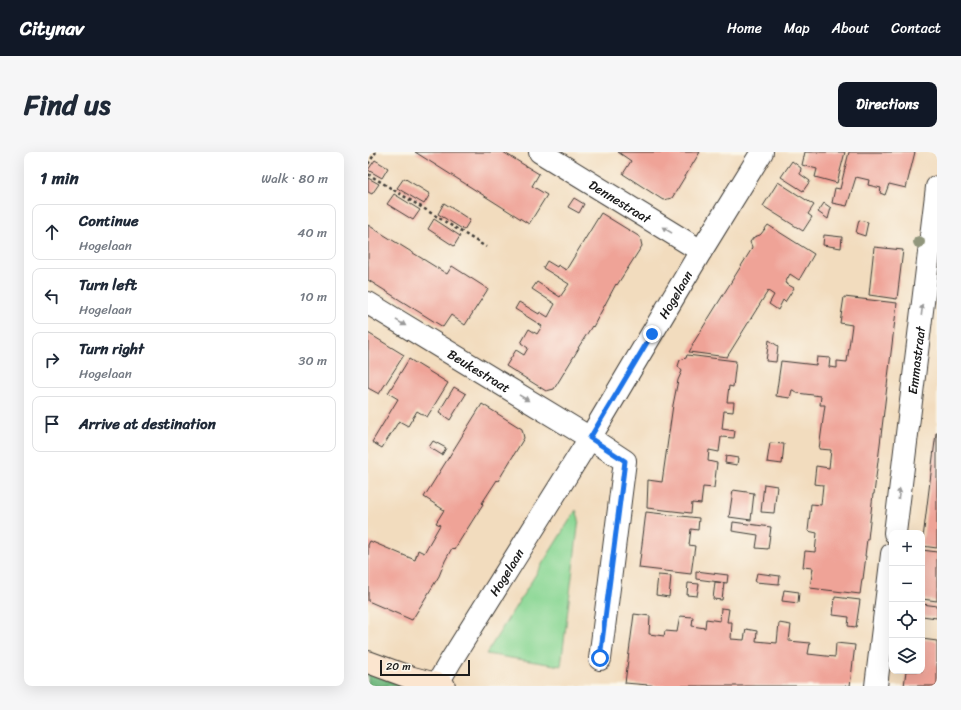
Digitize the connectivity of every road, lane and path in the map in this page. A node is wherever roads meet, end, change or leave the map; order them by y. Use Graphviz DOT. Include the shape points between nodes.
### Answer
graph roads {
  1 [pos="376,152"];
  2 [pos="540,152"];
  3 [pos="762,152"];
  4 [pos="368,164"];
  5 [pos="368,174"];
  6 [pos="937,187"];
  7 [pos="486,247"];
  8 [pos="701,251"];
  9 [pos="368,303"];
  10 [pos="590,438"];
  11 [pos="895,530"];
  12 [pos="891,566"];
  13 [pos="600,658"];
  14 [pos="368,662"];
  15 [pos="439,686"];
  16 [pos="876,686"];
  1 -- 4 [label="path"];
  8 -- 2 [label="street, Dennestraat, one-way"];
  3 -- 8 [label="street, Hogelaan"];
  5 -- 7 [label="path"];
  11 -- 6 [label="street, Emmastraat, one-way"];
  8 -- 10 [label="street, Hogelaan"];
  9 -- 10 [label="street, Beukestraat, one-way"];
  10 -- 13 [label="street" via="625,461"];
  10 -- 15 [label="street, Hogelaan"];
  12 -- 16 [label="street"];
  14 -- 15 [label="street"];
}
